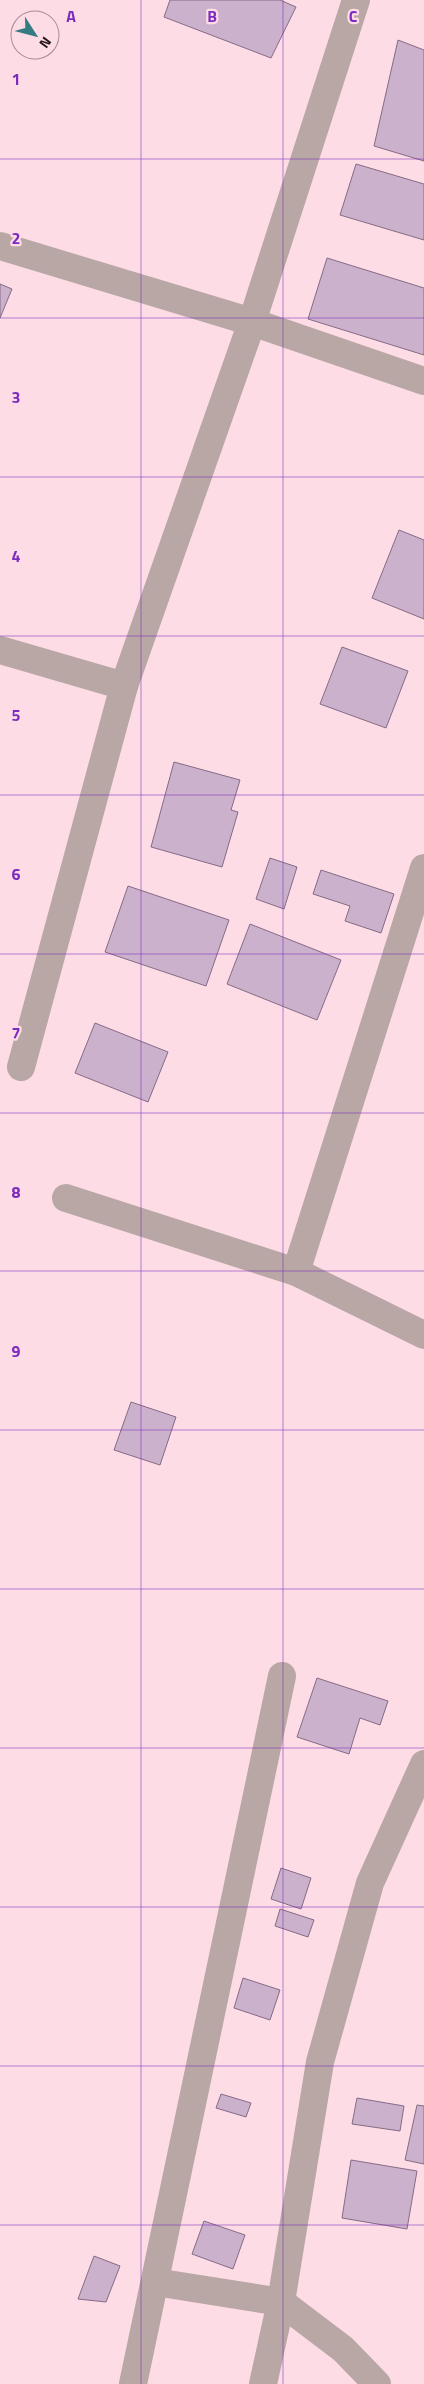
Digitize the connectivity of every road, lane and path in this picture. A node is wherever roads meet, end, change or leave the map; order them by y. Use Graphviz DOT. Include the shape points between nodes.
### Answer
graph roads {
  1 [pos="356,0"];
  2 [pos="0,246"];
  3 [pos="252,322"];
  4 [pos="424,381"];
  5 [pos="0,650"];
  6 [pos="124,686"];
  7 [pos="424,868"];
  8 [pos="21,1067"];
  9 [pos="66,1198"];
  10 [pos="296,1272"];
  11 [pos="424,1335"];
  12 [pos="282,1676"];
  13 [pos="424,1764"];
  14 [pos="155,2282"];
  15 [pos="281,2302"];
  16 [pos="134,2384"];
  17 [pos="264,2384"];
  18 [pos="377,2384"];
  1 -- 3 [label="street"];
  2 -- 3 [label="street"];
  3 -- 4 [label="street"];
  3 -- 6 [label="street"];
  5 -- 6 [label="street"];
  6 -- 8 [label="street"];
  7 -- 10 [label="street"];
  9 -- 10 [label="street"];
  10 -- 11 [label="street"];
  12 -- 14 [label="street"];
  13 -- 15 [label="street" via="370,1883 320,2062"];
  14 -- 15 [label="street"];
  14 -- 16 [label="street"];
  15 -- 17 [label="street"];
  15 -- 18 [label="street" via="343,2349"];
}
